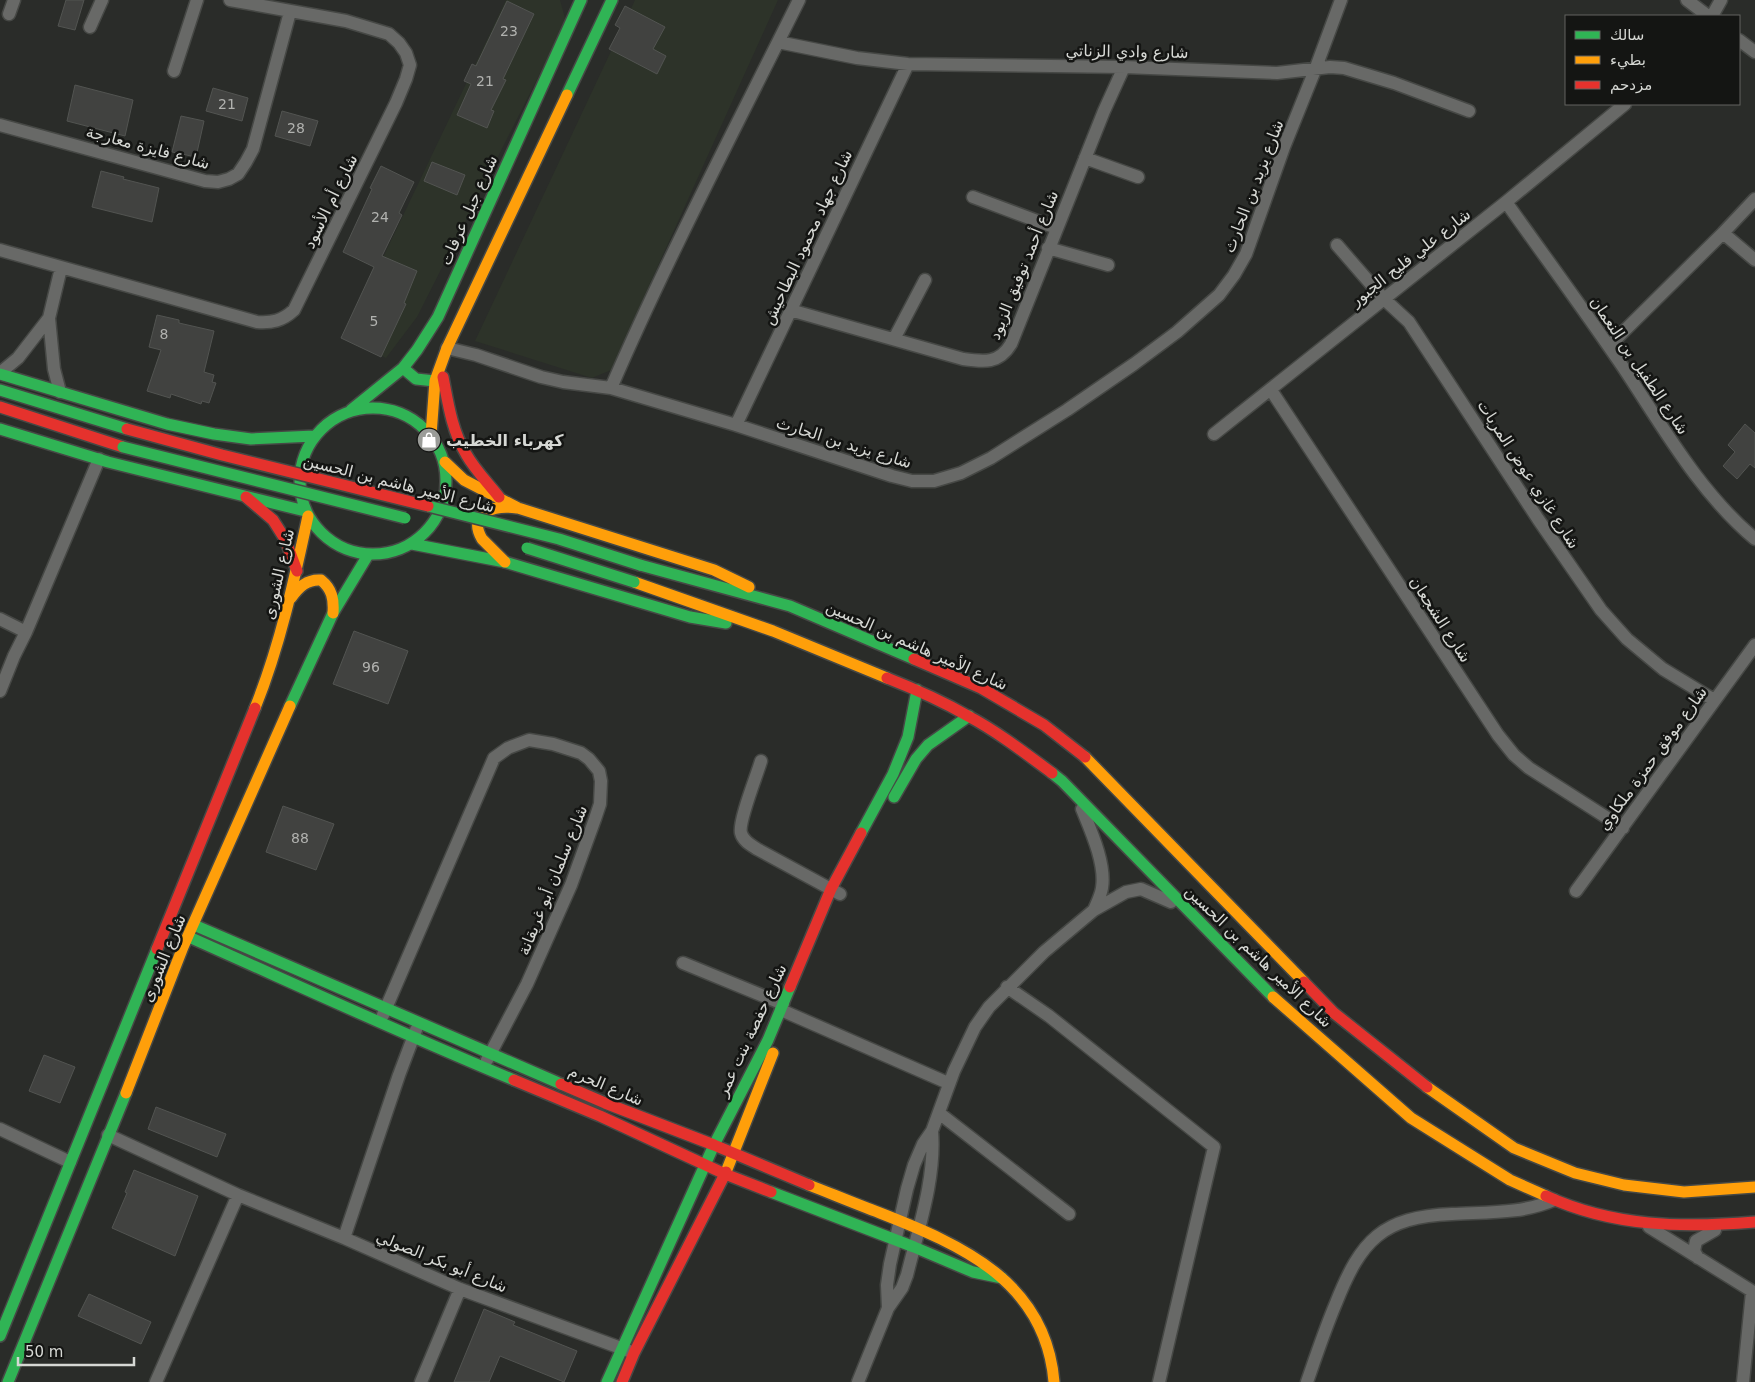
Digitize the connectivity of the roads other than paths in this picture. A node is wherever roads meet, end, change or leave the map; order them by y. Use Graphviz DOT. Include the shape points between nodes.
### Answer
graph roads {
  1 [pos="14,0"];
  2 [pos="102,0"];
  3 [pos="197,0"];
  4 [pos="230,0"];
  5 [pos="581,0"];
  6 [pos="612,0"];
  7 [pos="799,0"];
  8 [pos="1341,0"];
  9 [pos="1687,0"];
  10 [pos="1721,0"];
  11 [pos="290,12"];
  12 [pos="9,14"];
  13 [pos="1707,15"];
  14 [pos="1713,15"];
  15 [pos="90,27"];
  16 [pos="1740,41"];
  17 [pos="778,42"];
  18 [pos="1755,52"];
  19 [pos="908,64"];
  20 [pos="1124,67"];
  21 [pos="1315,70"];
  22 [pos="174,71"];
  23 [pos="1624,105"];
  24 [pos="1469,111"];
  25 [pos="0,124"];
  26 [pos="1085,158"];
  27 [pos="1138,178"];
  28 [pos="973,197"];
  29 [pos="1755,199"];
  30 [pos="1506,202"];
  31 [pos="1056,228"];
  32 [pos="1723,233"];
  33 [pos="1337,245"];
  34 [pos="1048,248"];
  35 [pos="0,250"];
  36 [pos="1755,260"];
  37 [pos="1108,265"];
  38 [pos="61,268"];
  39 [pos="925,280"];
  40 [pos="1383,298"];
  41 [pos="790,310"];
  42 [pos="49,318"];
  43 [pos="894,339"];
  44 [pos="1609,346"];
  45 [pos="447,348"];
  46 [pos="403,368"];
  47 [pos="441,368"];
  48 [pos="0,374"];
  49 [pos="435,381"];
  50 [pos="611,388"];
  51 [pos="0,390"];
  52 [pos="1270,390"];
  53 [pos="60,392"];
  54 [pos="0,407"];
  55 [pos="351,410"];
  56 [pos="736,424"];
  57 [pos="0,429"];
  58 [pos="1214,434"];
  59 [pos="431,435"];
  60 [pos="314,436"];
  61 [pos="251,439"];
  62 [pos="99,459"];
  63 [pos="444,462"];
  64 [pos="218,490"];
  65 [pos="246,497"];
  66 [pos="499,497"];
  67 [pos="518,508"];
  68 [pos="306,514"];
  69 [pos="447,528"];
  70 [pos="466,533"];
  71 [pos="1755,539"];
  72 [pos="412,544"];
  73 [pos="368,554"];
  74 [pos="505,562"];
  75 [pos="297,571"];
  76 [pos="290,598"];
  77 [pos="790,606"];
  78 [pos="333,612"];
  79 [pos="0,619"];
  80 [pos="773,631"];
  81 [pos="26,632"];
  82 [pos="1755,645"];
  83 [pos="917,690"];
  84 [pos="0,691"];
  85 [pos="1714,700"];
  86 [pos="969,716"];
  87 [pos="761,761"];
  88 [pos="1077,796"];
  89 [pos="1623,828"];
  90 [pos="835,891"];
  91 [pos="1576,891"];
  92 [pos="1094,910"];
  93 [pos="1187,910"];
  94 [pos="194,925"];
  95 [pos="189,937"];
  96 [pos="683,963"];
  97 [pos="1008,987"];
  98 [pos="386,1009"];
  99 [pos="784,1009"];
  100 [pos="380,1022"];
  101 [pos="419,1023"];
  102 [pos="412,1038"];
  103 [pos="490,1052"];
  104 [pos="484,1067"];
  105 [pos="948,1083"];
  106 [pos="605,1103"];
  107 [pos="939,1113"];
  108 [pos="600,1116"];
  109 [pos="0,1129"];
  110 [pos="932,1131"];
  111 [pos="108,1135"];
  112 [pos="714,1145"];
  113 [pos="733,1154"];
  114 [pos="70,1162"];
  115 [pos="706,1165"];
  116 [pos="725,1174"];
  117 [pos="1755,1187"];
  118 [pos="238,1196"];
  119 [pos="1554,1200"];
  120 [pos="1069,1214"];
  121 [pos="900,1222"];
  122 [pos="1755,1222"];
  123 [pos="1643,1223"];
  124 [pos="1734,1224"];
  125 [pos="918,1228"];
  126 [pos="344,1238"];
  127 [pos="896,1240"];
  128 [pos="914,1247"];
  129 [pos="1698,1258"];
  130 [pos="1002,1278"];
  131 [pos="460,1289"];
  132 [pos="1754,1293"];
  133 [pos="888,1308"];
  134 [pos="5,1310"];
  135 [pos="0,1336"];
  136 [pos="622,1348"];
  137 [pos="634,1353"];
  138 [pos="8,1382"];
  139 [pos="156,1382"];
  140 [pos="421,1382"];
  141 [pos="607,1382"];
  142 [pos="622,1382"];
  143 [pos="858,1382"];
  144 [pos="1054,1382"];
  145 [pos="1159,1382"];
  146 [pos="1307,1382"];
  147 [pos="1743,1382"];
  1 -- 12 [label="street"];
  2 -- 15 [label="street"];
  3 -- 22 [label="street"];
  4 -- 11 [label="street, شارع أم الأسود"];
  5 -- 46 [label="main road, شارع جبل عرفات" via="438,317"];
  6 -- 45 [label="main road"];
  7 -- 17 [label="street"];
  8 -- 21 [label="street, شارع يزيد بن الحارث"];
  9 -- 13 [label="street"];
  10 -- 14 [label="street"];
  11 -- 25 [label="street, شارع فايزة معارجة" via="253,148 238,174 229,179 205,181"];
  11 -- 38 [label="street, شارع أم الأسود" via="346,21 389,34 403,48 410,66 396,102 294,310 276,322 257,322"];
  16 -- 18 [label="street"];
  17 -- 19 [label="street, شارع وادي الزناتي" via="857,58"];
  17 -- 50 [label="street" via="692,210"];
  19 -- 20 [label="street, شارع وادي الزناتي"];
  19 -- 41 [label="street, شارع جهاد محمود البطاحيش"];
  20 -- 21 [label="street, شارع وادي الزناتي" via="1277,73"];
  20 -- 26 [label="street, شارع أحمد توفيق الزيود"];
  21 -- 24 [label="street, شارع وادي الزناتي" via="1330,67 1364,73"];
  21 -- 56 [label="street, شارع يزيد بن الحارث" via="1246,254 1219,295 1178,332 1134,364 991,458 961,473 934,481 912,480 877,472"];
  23 -- 30 [label="street, شارع علي فليح الجبور"];
  26 -- 27 [label="street"];
  26 -- 31 [label="street, شارع أحمد توفيق الزيود"];
  28 -- 31 [label="street"];
  29 -- 32 [label="street"];
  30 -- 40 [label="street, شارع علي فليح الجبور"];
  30 -- 44 [label="street, شارع الطفيل بن النعمان"];
  31 -- 34 [label="street, شارع أحمد توفيق الزيود"];
  32 -- 36 [label="street"];
  32 -- 44 [label="street"];
  33 -- 40 [label="street, شارع غازي عوض المريات"];
  34 -- 37 [label="street"];
  34 -- 43 [label="street, شارع أحمد توفيق الزيود" via="1010,344 999,357 980,362"];
  35 -- 38 [label="street, شارع أم الأسود"];
  38 -- 42 [label="street"];
  39 -- 43 [label="street"];
  40 -- 52 [label="street, شارع علي فليح الجبور"];
  40 -- 85 [label="street, شارع غازي عوض المريات" via="1410,322 1538,519 1602,610 1627,639 1663,669"];
  41 -- 43 [label="street, شارع أحمد توفيق الزيود"];
  41 -- 56 [label="street, شارع جهاد محمود البطاحيش"];
  42 -- 48 [label="street" via="18,358"];
  42 -- 53 [label="street" via="50,346"];
  44 -- 71 [label="street, شارع الطفيل بن النعمان" via="1697,478"];
  45 -- 47 [label="main road"];
  45 -- 50 [label="street, شارع يزيد بن الحارث" via="541,377"];
  46 -- 49 [label="main road" via="416,380"];
  46 -- 55 [label="main road, شارع جبل عرفات"];
  47 -- 49 [label="main road"];
  47 -- 66 [label="main road" via="459,440 471,463"];
  48 -- 53 [label="main road, شارع الأمير هاشم بن الحسين"];
  49 -- 59 [label="main road"];
  50 -- 56 [label="street, شارع يزيد بن الحارث"];
  51 -- 77 [label="main road, شارع الأمير هاشم بن الحسين, bridge" via="127,429 559,540"];
  52 -- 58 [label="street, شارع علي فليح الجبور"];
  52 -- 89 [label="street, شارع الشجعان" via="1514,755"];
  53 -- 61 [label="main road, شارع الأمير هاشم بن الحسين" via="167,424"];
  54 -- 69 [label="main road, شارع الأمير هاشم بن الحسين, bridge" via="123,447"];
  55 -- 59 [label="main road" via="390,410 408,416"];
  55 -- 60 [label="main road" via="331,420"];
  57 -- 62 [label="main road"];
  59 -- 63 [label="main road"];
  60 -- 61 [label="main road, شارع الأمير هاشم بن الحسين"];
  60 -- 68 [label="main road" via="304,453 299,472 299,492"];
  61 -- 64 [label="main road" via="263,452 267,469 262,480 248,486"];
  62 -- 64 [label="main road"];
  62 -- 81 [label="street"];
  63 -- 66 [label="main road, شارع الأمير هاشم بن الحسين" via="464,480"];
  63 -- 72 [label="main road" via="446,493 434,522"];
  64 -- 65 [label="main road"];
  65 -- 68 [label="main road"];
  65 -- 75 [label="main road" via="272,520 285,539"];
  66 -- 67 [label="main road, شارع الأمير هاشم بن الحسين"];
  67 -- 74 [label="main road" via="495,507 480,516 477,524 482,540"];
  67 -- 77 [label="main road, شارع الأمير هاشم بن الحسين" via="714,570"];
  68 -- 73 [label="main road" via="333,543 350,551"];
  68 -- 75 [label="main road, شارع الشورى"];
  70 -- 80 [label="main road, شارع الأمير هاشم بن الحسين, bridge" via="552,554"];
  72 -- 73 [label="main road" via="391,552"];
  72 -- 74 [label="main road, شارع الأمير هاشم بن الحسين"];
  73 -- 78 [label="main road, شارع الشورى"];
  74 -- 80 [label="main road, شارع الأمير هاشم بن الحسين" via="690,617"];
  75 -- 76 [label="main road, شارع الشورى"];
  76 -- 78 [label="main road" via="302,584 321,580 331,591"];
  76 -- 114 [label="main road, شارع الشورى" via="263,688"];
  77 -- 117 [label="main road, شارع الأمير هاشم بن الحسين" via="982,688 1044,725 1087,758 1334,1012 1424,1084 1514,1148 1575,1173 1624,1185 1684,1192"];
  78 -- 94 [label="main road, شارع الشورى"];
  79 -- 81 [label="street"];
  80 -- 83 [label="main road, شارع الأمير هاشم بن الحسين"];
  81 -- 84 [label="street"];
  82 -- 85 [label="street, شارع موفق حمزة ملكاوي"];
  83 -- 86 [label="main road, شارع الأمير هاشم بن الحسين"];
  83 -- 90 [label="main road, شارع حفصة بنت عمر" via="908,737 897,764"];
  85 -- 89 [label="street, شارع موفق حمزة ملكاوي"];
  86 -- 88 [label="main road, شارع الأمير هاشم بن الحسين" via="1023,751"];
  86 -- 90 [label="main road, شارع حفصة بنت عمر" via="928,745 916,759"];
  87 -- 90 [label="street" via="742,821 741,835 758,849"];
  88 -- 92 [label="street" via="1095,840 1101,867 1102,888"];
  88 -- 93 [label="main road, شارع الأمير هاشم بن الحسين"];
  89 -- 91 [label="street, شارع موفق حمزة ملكاوي"];
  90 -- 99 [label="main road, شارع حفصة بنت عمر"];
  92 -- 93 [label="street" via="1126,892 1141,889"];
  92 -- 97 [label="street"];
  93 -- 119 [label="main road, شارع الأمير هاشم بن الحسين" via="1274,997 1411,1118 1510,1180"];
  94 -- 95 [label="main road, شارع الشورى"];
  94 -- 98 [label="main road, شارع الحرم"];
  95 -- 100 [label="main road, شارع الحرم"];
  95 -- 111 [label="main road, شارع الشورى"];
  96 -- 99 [label="street"];
  97 -- 105 [label="street" via="989,1006 975,1027"];
  97 -- 145 [label="street" via="1214,1146"];
  98 -- 100 [label="street, شارع سلمان أبو غريقانة"];
  98 -- 101 [label="main road, شارع الحرم"];
  98 -- 103 [label="street, شارع سلمان أبو غريقانة" via="494,758 508,748 530,740 581,752 599,771 600,804 596,819 527,984"];
  99 -- 105 [label="street"];
  99 -- 112 [label="main road, شارع حفصة بنت عمر"];
  99 -- 113 [label="main road, شارع حفصة بنت عمر"];
  100 -- 102 [label="main road, شارع الحرم"];
  101 -- 102 [label="street"];
  101 -- 103 [label="main road, شارع الحرم"];
  102 -- 104 [label="main road, شارع الحرم"];
  102 -- 126 [label="street"];
  103 -- 104 [label="street, شارع سلمان أبو غريقانة"];
  103 -- 106 [label="main road, شارع الحرم"];
  104 -- 108 [label="main road, شارع الحرم"];
  105 -- 107 [label="street"];
  106 -- 108 [label="main road"];
  106 -- 112 [label="main road, شارع الحرم"];
  107 -- 110 [label="street"];
  107 -- 120 [label="street"];
  108 -- 115 [label="main road, شارع الحرم"];
  109 -- 114 [label="street"];
  110 -- 121 [label="street" via="914,1165"];
  110 -- 125 [label="street" via="930,1175"];
  111 -- 118 [label="street, شارع أبو بكر الصولي"];
  111 -- 138 [label="main road, شارع الشورى"];
  112 -- 113 [label="main road, شارع الحرم"];
  112 -- 115 [label="main road, شارع حفصة بنت عمر"];
  113 -- 116 [label="main road, شارع حفصة بنت عمر"];
  113 -- 121 [label="main road, شارع الحرم"];
  114 -- 134 [label="main road, شارع الشورى"];
  115 -- 116 [label="main road, شارع الحرم"];
  115 -- 136 [label="main road, شارع حفصة بنت عمر"];
  116 -- 127 [label="main road, شارع الحرم"];
  116 -- 137 [label="main road, شارع حفصة بنت عمر"];
  118 -- 126 [label="street, شارع أبو بكر الصولي"];
  118 -- 139 [label="street"];
  119 -- 123 [label="main road, شارع الأمير هاشم بن الحسين" via="1592,1214"];
  119 -- 146 [label="street" via="1524,1210 1422,1216 1397,1224 1374,1238 1349,1270"];
  121 -- 125 [label="main road, شارع الحرم"];
  121 -- 127 [label="street"];
  122 -- 124 [label="main road, شارع الأمير هاشم بن الحسين"];
  123 -- 124 [label="main road, شارع الأمير هاشم بن الحسين"];
  123 -- 129 [label="street"];
  124 -- 129 [label="street" via="1696,1241 1694,1251"];
  125 -- 128 [label="street"];
  125 -- 130 [label="main road, شارع الحرم" via="977,1257"];
  126 -- 131 [label="street, شارع أبو بكر الصولي"];
  127 -- 128 [label="main road, شارع الحرم"];
  127 -- 133 [label="street" via="887,1285"];
  128 -- 130 [label="main road, شارع الحرم" via="973,1272"];
  128 -- 133 [label="street" via="902,1288"];
  129 -- 132 [label="street"];
  130 -- 144 [label="main road, شارع الحرم" via="1021,1297 1038,1323 1052,1359"];
  131 -- 136 [label="street, شارع أبو بكر الصولي"];
  131 -- 140 [label="street"];
  132 -- 147 [label="street"];
  133 -- 143 [label="street"];
  134 -- 135 [label="main road, شارع الشورى"];
  136 -- 137 [label="street, شارع أبو بكر الصولي"];
  136 -- 141 [label="main road, شارع حفصة بنت عمر"];
  137 -- 142 [label="main road, شارع حفصة بنت عمر"];
}
